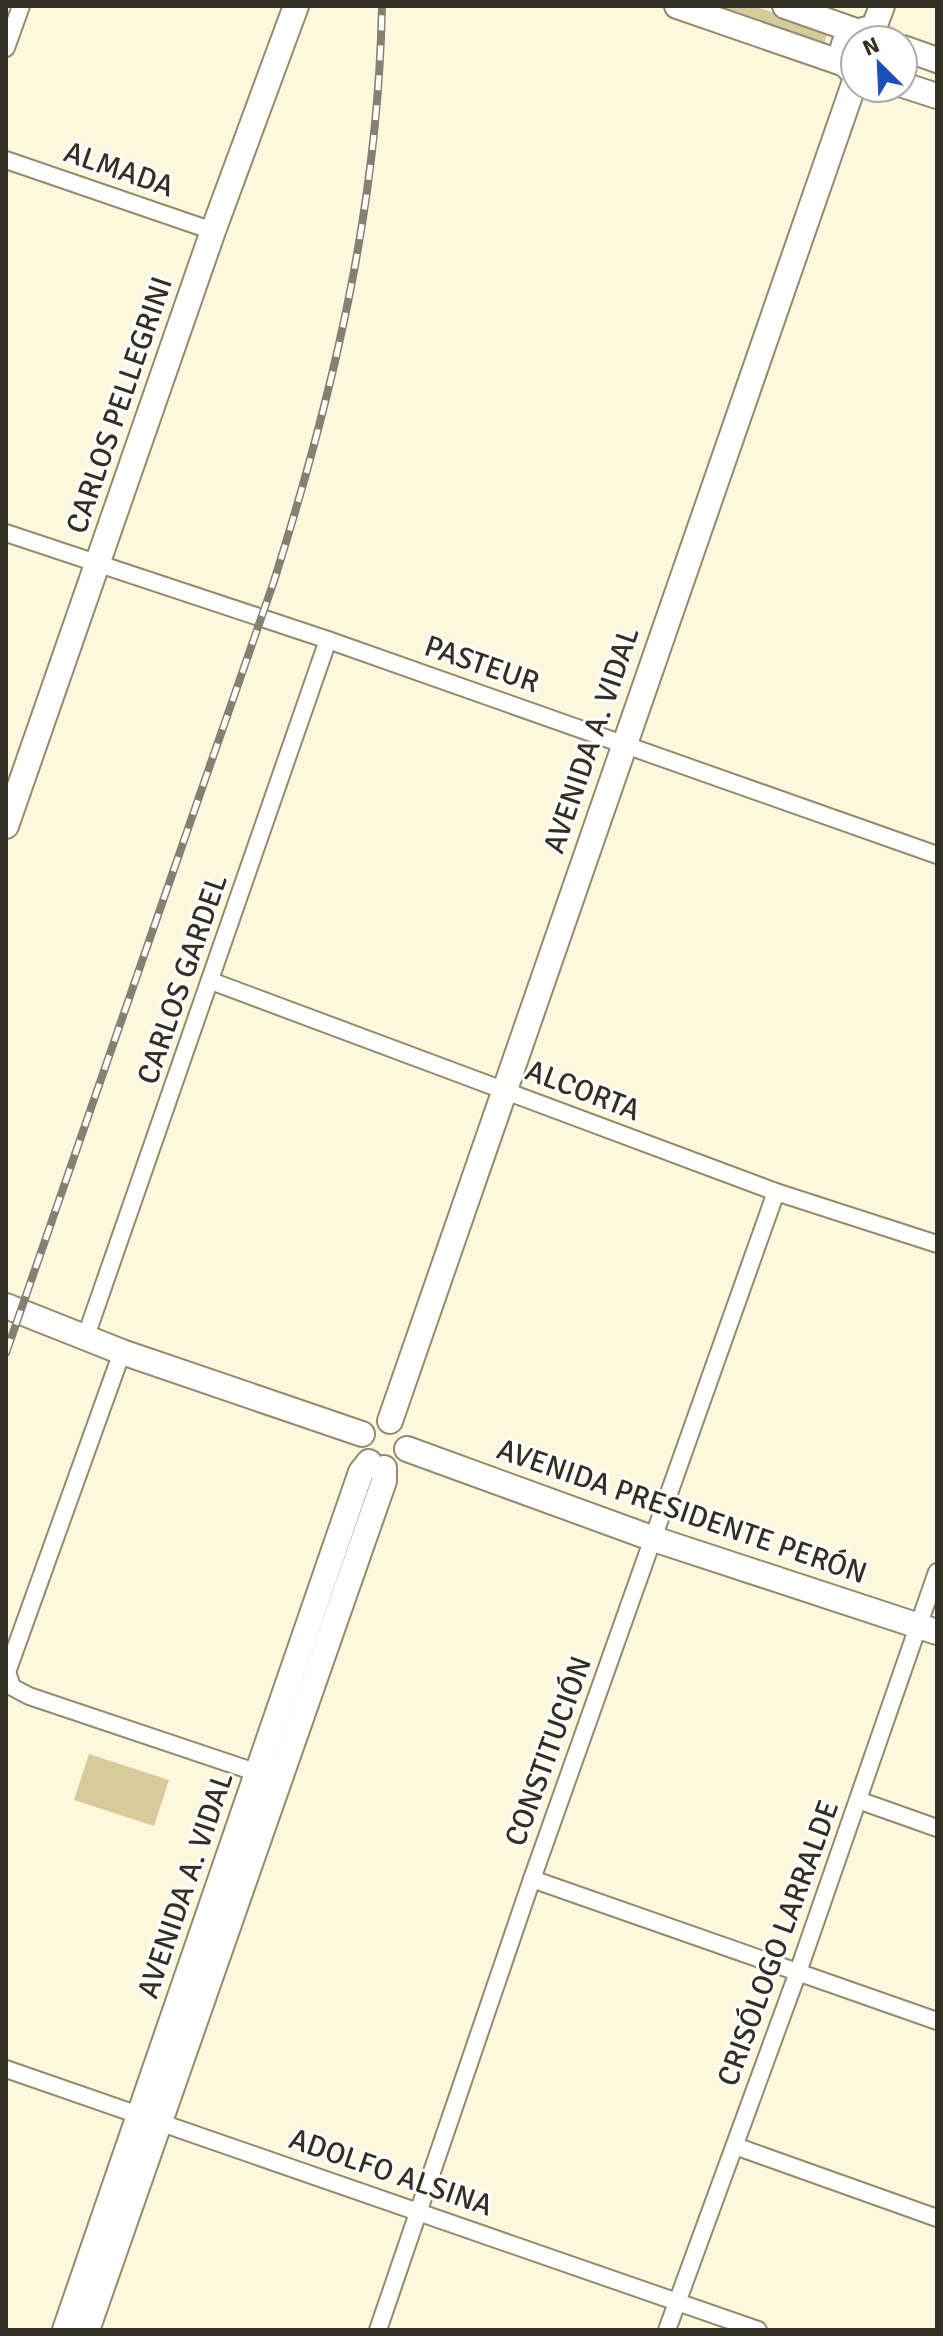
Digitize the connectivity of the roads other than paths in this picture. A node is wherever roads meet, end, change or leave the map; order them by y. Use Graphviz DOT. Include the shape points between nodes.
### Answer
graph roads {
  1 [pos="21,6"];
  2 [pos="296,6"];
  3 [pos="677,6"];
  4 [pos="785,6"];
  5 [pos="841,24"];
  6 [pos="6,48"];
  7 [pos="839,68"];
  8 [pos="841,104"];
  9 [pos="6,160"];
  10 [pos="213,231"];
  11 [pos="6,533"];
  12 [pos="97,565"];
  13 [pos="328,640"];
  14 [pos="624,743"];
  15 [pos="6,826"];
  16 [pos="937,855"];
  17 [pos="211,981"];
  18 [pos="504,1090"];
  19 [pos="776,1192"];
  20 [pos="937,1244"];
  21 [pos="6,1306"];
  22 [pos="86,1336"];
  23 [pos="122,1352"];
  24 [pos="390,1421"];
  25 [pos="362,1434"];
  26 [pos="407,1449"];
  27 [pos="376,1465"];
  28 [pos="654,1539"];
  29 [pos="937,1572"];
  30 [pos="928,1629"];
  31 [pos="256,1773"];
  32 [pos="280,1781"];
  33 [pos="858,1800"];
  34 [pos="937,1828"];
  35 [pos="532,1879"];
  36 [pos="798,1972"];
  37 [pos="937,2021"];
  38 [pos="6,2069"];
  39 [pos="150,2118"];
  40 [pos="735,2146"];
  41 [pos="418,2212"];
  42 [pos="937,2218"];
  43 [pos="677,2301"];
  44 [pos="65,2330"];
  45 [pos="87,2330"];
  46 [pos="378,2330"];
  47 [pos="667,2330"];
  48 [pos="758,2330"];
  1 -- 6 [label="street"];
  2 -- 10 [label="main road, CARLOS PELLEGRINI"];
  3 -- 7 [label="main road"];
  4 -- 5 [label="main road"];
  8 -- 14 [label="main road, AVENIDA A. VIDAL"];
  9 -- 10 [label="street, ALMADA"];
  10 -- 12 [label="main road, CARLOS PELLEGRINI"];
  11 -- 12 [label="street, PASTEUR"];
  12 -- 13 [label="street, PASTEUR"];
  12 -- 15 [label="main road, CARLOS PELLEGRINI"];
  13 -- 14 [label="street, PASTEUR"];
  13 -- 17 [label="street, CARLOS GARDEL"];
  14 -- 16 [label="street, PASTEUR"];
  14 -- 18 [label="main road, AVENIDA A. VIDAL"];
  17 -- 18 [label="street, ALCORTA"];
  17 -- 22 [label="street, CARLOS GARDEL"];
  18 -- 19 [label="street, ALCORTA"];
  18 -- 24 [label="main road, AVENIDA A. VIDAL"];
  19 -- 20 [label="street, ALCORTA"];
  19 -- 28 [label="street, CONSTITUCIÓN"];
  21 -- 22 [label="main road"];
  22 -- 23 [label="main road"];
  23 -- 25 [label="main road"];
  23 -- 31 [label="street" via="7,1672 12,1687 29,1696"];
  24 -- 25 [label="main road" via="374,1422"];
  24 -- 26 [label="main road" via="404,1432"];
  25 -- 27 [label="main road" via="360,1446"];
  26 -- 27 [label="main road" via="399,1462"];
  26 -- 28 [label="main road, AVENIDA PRESIDENTE PERÓN"];
  27 -- 31 [label="main road, AVENIDA A. VIDAL" via="361,1472"];
  27 -- 32 [label="main road, AVENIDA A. VIDAL" via="384,1481"];
  28 -- 30 [label="main road, AVENIDA PRESIDENTE PERÓN"];
  28 -- 35 [label="street, CONSTITUCIÓN"];
  29 -- 30 [label="street, CRISÓLOGO LARRALDE"];
  30 -- 33 [label="street, CRISÓLOGO LARRALDE"];
  31 -- 32 [label="street"];
  31 -- 39 [label="main road, AVENIDA A. VIDAL"];
  32 -- 39 [label="main road, AVENIDA A. VIDAL"];
  33 -- 34 [label="street"];
  33 -- 36 [label="street, CRISÓLOGO LARRALDE"];
  35 -- 36 [label="street"];
  35 -- 41 [label="street, CONSTITUCIÓN"];
  36 -- 37 [label="street"];
  36 -- 40 [label="street, CRISÓLOGO LARRALDE"];
  38 -- 39 [label="street, ADOLFO ALSINA"];
  39 -- 41 [label="street, ADOLFO ALSINA"];
  39 -- 44 [label="main road, AVENIDA A. VIDAL"];
  39 -- 45 [label="main road, AVENIDA A. VIDAL"];
  40 -- 42 [label="street"];
  40 -- 43 [label="street, CRISÓLOGO LARRALDE"];
  41 -- 43 [label="street, ADOLFO ALSINA"];
  41 -- 46 [label="street, CONSTITUCIÓN"];
  43 -- 47 [label="street, CRISÓLOGO LARRALDE"];
  43 -- 48 [label="street, ADOLFO ALSINA"];
}
